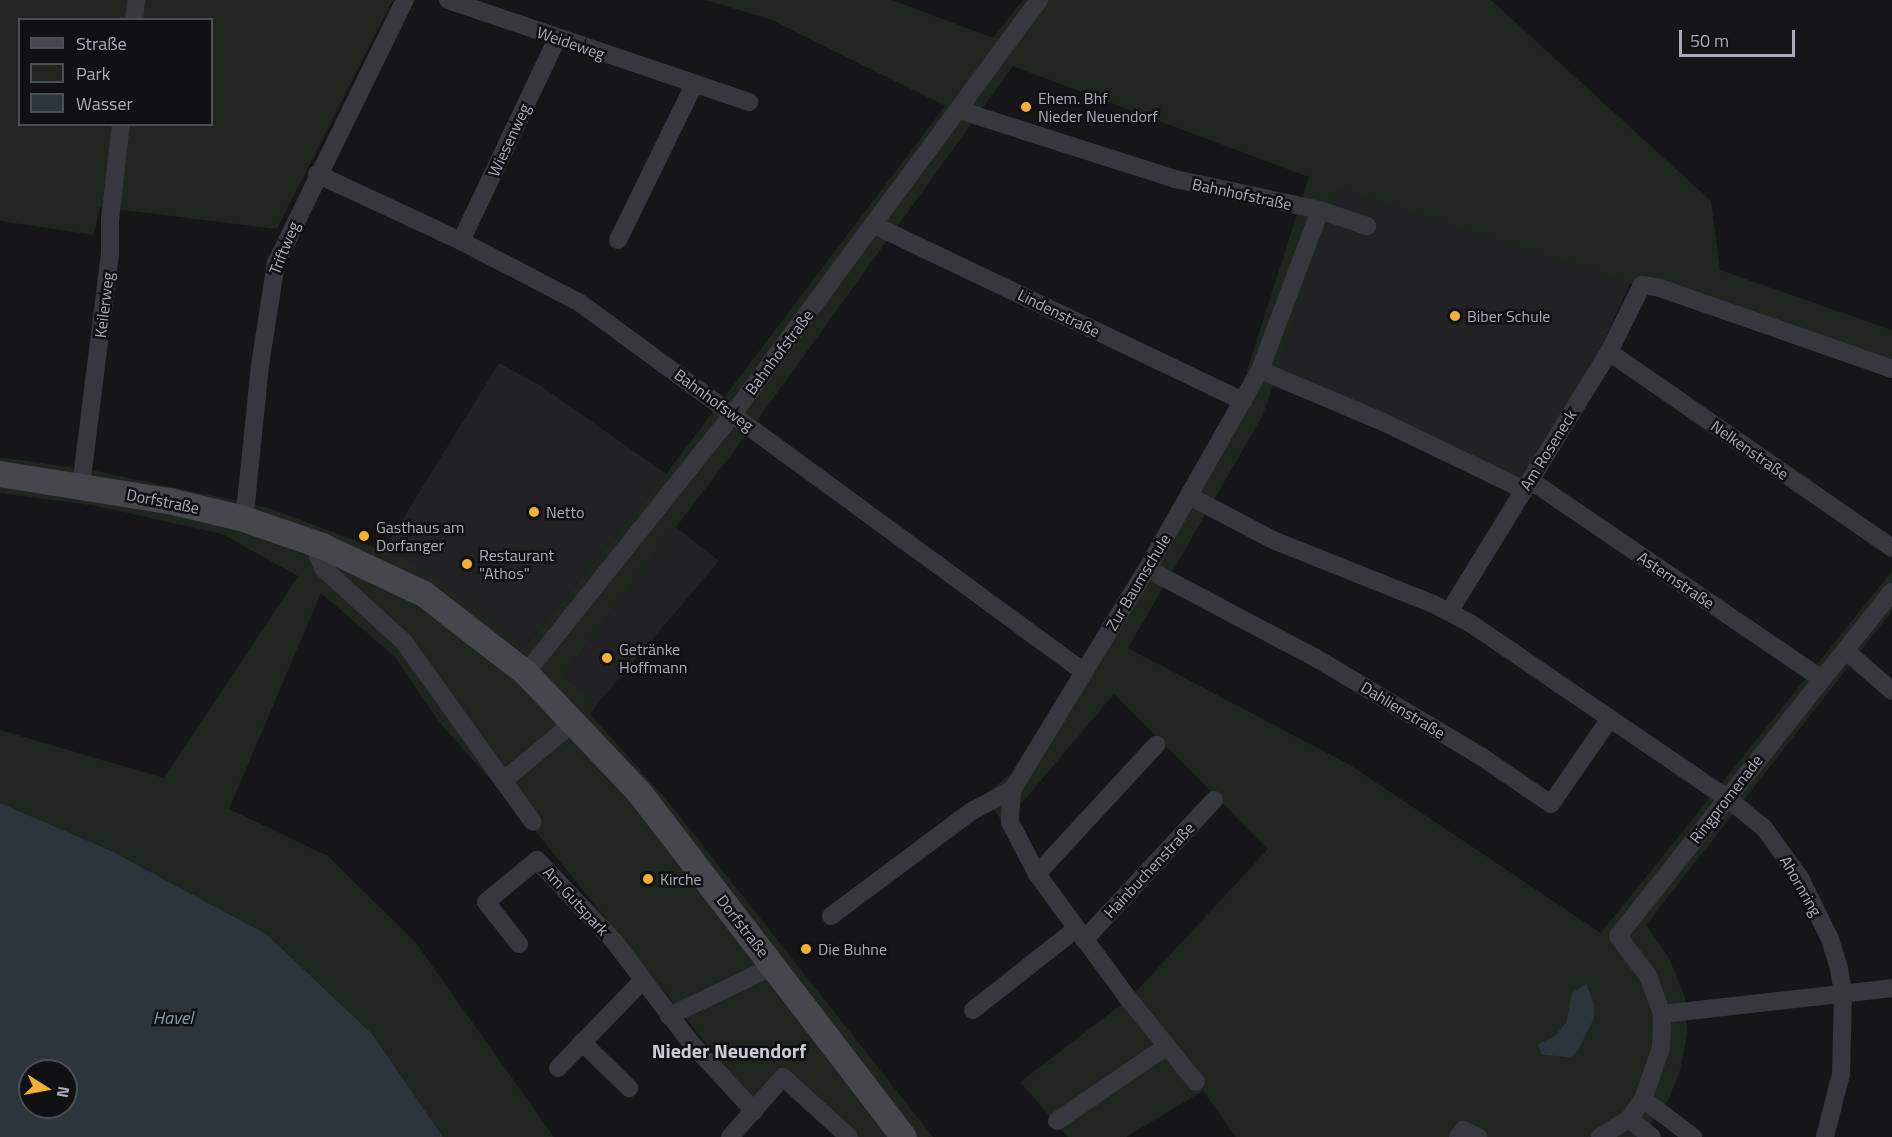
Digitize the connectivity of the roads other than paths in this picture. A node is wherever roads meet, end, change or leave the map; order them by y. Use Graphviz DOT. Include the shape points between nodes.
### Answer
graph roads {
  1 [pos="136,0"];
  2 [pos="405,0"];
  3 [pos="447,0"];
  4 [pos="1039,0"];
  5 [pos="134,18"];
  6 [pos="557,39"];
  7 [pos="694,85"];
  8 [pos="748,102"];
  9 [pos="959,111"];
  10 [pos="121,126"];
  11 [pos="316,174"];
  12 [pos="1320,210"];
  13 [pos="874,225"];
  14 [pos="1367,226"];
  15 [pos="618,240"];
  16 [pos="461,241"];
  17 [pos="1609,352"];
  18 [pos="1892,369"];
  19 [pos="1260,370"];
  20 [pos="1243,401"];
  21 [pos="733,414"];
  22 [pos="0,474"];
  23 [pos="1527,485"];
  24 [pos="81,486"];
  25 [pos="1189,496"];
  26 [pos="239,518"];
  27 [pos="322,546"];
  28 [pos="1892,548"];
  29 [pos="1159,575"];
  30 [pos="1892,592"];
  31 [pos="1449,612"];
  32 [pos="1845,650"];
  33 [pos="1084,672"];
  34 [pos="526,673"];
  35 [pos="1822,679"];
  36 [pos="1892,691"];
  37 [pos="1609,720"];
  38 [pos="575,721"];
  39 [pos="1156,745"];
  40 [pos="503,781"];
  41 [pos="1012,790"];
  42 [pos="1727,798"];
  43 [pos="1214,800"];
  44 [pos="533,822"];
  45 [pos="1037,874"];
  46 [pos="831,916"];
  47 [pos="1080,935"];
  48 [pos="519,944"];
  49 [pos="774,966"];
  50 [pos="643,980"];
  51 [pos="1892,988"];
  52 [pos="1843,993"];
  53 [pos="973,1010"];
  54 [pos="1662,1014"];
  55 [pos="669,1017"];
  56 [pos="582,1042"];
  57 [pos="1167,1046"];
  58 [pos="558,1068"];
  59 [pos="1196,1082"];
  60 [pos="629,1088"];
  61 [pos="1643,1099"];
  62 [pos="754,1111"];
  63 [pos="1629,1119"];
  64 [pos="1057,1121"];
  65 [pos="736,1135"];
  66 [pos="849,1137"];
  67 [pos="904,1137"];
  68 [pos="1458,1137"];
  69 [pos="1478,1137"];
  70 [pos="1600,1137"];
  71 [pos="1652,1137"];
  72 [pos="1693,1137"];
  73 [pos="1826,1137"];
  1 -- 5 [label="street"];
  2 -- 11 [label="street, Triftweg"];
  3 -- 6 [label="street, Weideweg"];
  4 -- 9 [label="street, Bahnhofstraße"];
  6 -- 7 [label="street, Weideweg"];
  6 -- 16 [label="street, Wiesenweg"];
  7 -- 8 [label="street, Weideweg"];
  7 -- 15 [label="street"];
  9 -- 12 [label="street, Bahnhofstraße" via="1175,179"];
  9 -- 13 [label="street, Bahnhofstraße"];
  10 -- 24 [label="street, Keilerweg" via="110,254"];
  11 -- 16 [label="street, Bahnhofsweg"];
  11 -- 26 [label="street, Triftweg" via="280,250 270,285 246,503"];
  12 -- 14 [label="street"];
  12 -- 19 [label="street, Zur Baumschule"];
  13 -- 20 [label="street, Lindenstraße"];
  13 -- 21 [label="street, Bahnhofstraße"];
  16 -- 21 [label="street, Bahnhofsweg" via="580,303"];
  17 -- 18 [label="street, Am Roseneck" via="1642,285 1657,286"];
  17 -- 23 [label="street, Am Roseneck"];
  17 -- 28 [label="street, Nelkenstraße"];
  19 -- 20 [label="street, Zur Baumschule"];
  19 -- 23 [label="street"];
  20 -- 25 [label="street, Zur Baumschule"];
  21 -- 33 [label="street, Bahnhofsweg"];
  21 -- 34 [label="street, Bahnhofstraße"];
  22 -- 24 [label="main road, Dorfstraße"];
  23 -- 31 [label="street, Am Roseneck"];
  23 -- 35 [label="street, Asternstraße"];
  24 -- 26 [label="main road, Dorfstraße"];
  25 -- 31 [label="street" via="1273,540"];
  25 -- 33 [label="street, Zur Baumschule"];
  26 -- 27 [label="main road, Dorfstraße"];
  27 -- 34 [label="main road, Dorfstraße" via="424,594"];
  27 -- 40 [label="street" via="318,556 323,568 404,642"];
  29 -- 37 [label="street, Dahlienstraße" via="1325,664 1482,757 1551,804"];
  30 -- 32 [label="street, Ringpromenade"];
  31 -- 37 [label="street"];
  32 -- 35 [label="street, Ringpromenade"];
  32 -- 36 [label="street"];
  33 -- 41 [label="street, Zur Baumschule"];
  34 -- 38 [label="main road, Dorfstraße"];
  35 -- 42 [label="street, Ringpromenade"];
  37 -- 42 [label="street"];
  38 -- 40 [label="street"];
  38 -- 49 [label="main road, Dorfstraße" via="639,792"];
  39 -- 45 [label="street"];
  40 -- 44 [label="street"];
  41 -- 45 [label="street" via="1010,822"];
  41 -- 46 [label="street" via="972,811"];
  42 -- 52 [label="street, Ahornring" via="1764,828 1800,878 1830,939"];
  42 -- 54 [label="street, Ringpromenade" via="1618,936 1648,976"];
  43 -- 47 [label="street, Hainbuchenstraße"];
  45 -- 47 [label="street"];
  47 -- 53 [label="street, Hainbuchenstraße"];
  47 -- 57 [label="street"];
  48 -- 50 [label="street, Am Gutspark" via="486,902 537,860 589,913"];
  49 -- 55 [label="street"];
  49 -- 67 [label="main road, Dorfstraße"];
  50 -- 55 [label="street, Am Gutspark"];
  50 -- 56 [label="street"];
  51 -- 52 [label="street"];
  52 -- 54 [label="street"];
  52 -- 73 [label="street, Ahornring" via="1841,1074"];
  54 -- 61 [label="street, Ringpromenade" via="1661,1048"];
  55 -- 62 [label="street, Am Gutspark"];
  56 -- 58 [label="street"];
  56 -- 60 [label="street"];
  57 -- 59 [label="street"];
  57 -- 64 [label="street"];
  61 -- 63 [label="street, Ringpromenade"];
  61 -- 72 [label="street"];
  62 -- 65 [label="street"];
  62 -- 66 [label="street" via="783,1077"];
  63 -- 70 [label="street, Ringpromenade"];
  63 -- 71 [label="street"];
  68 -- 69 [label="street" via="1463,1130"];
}
